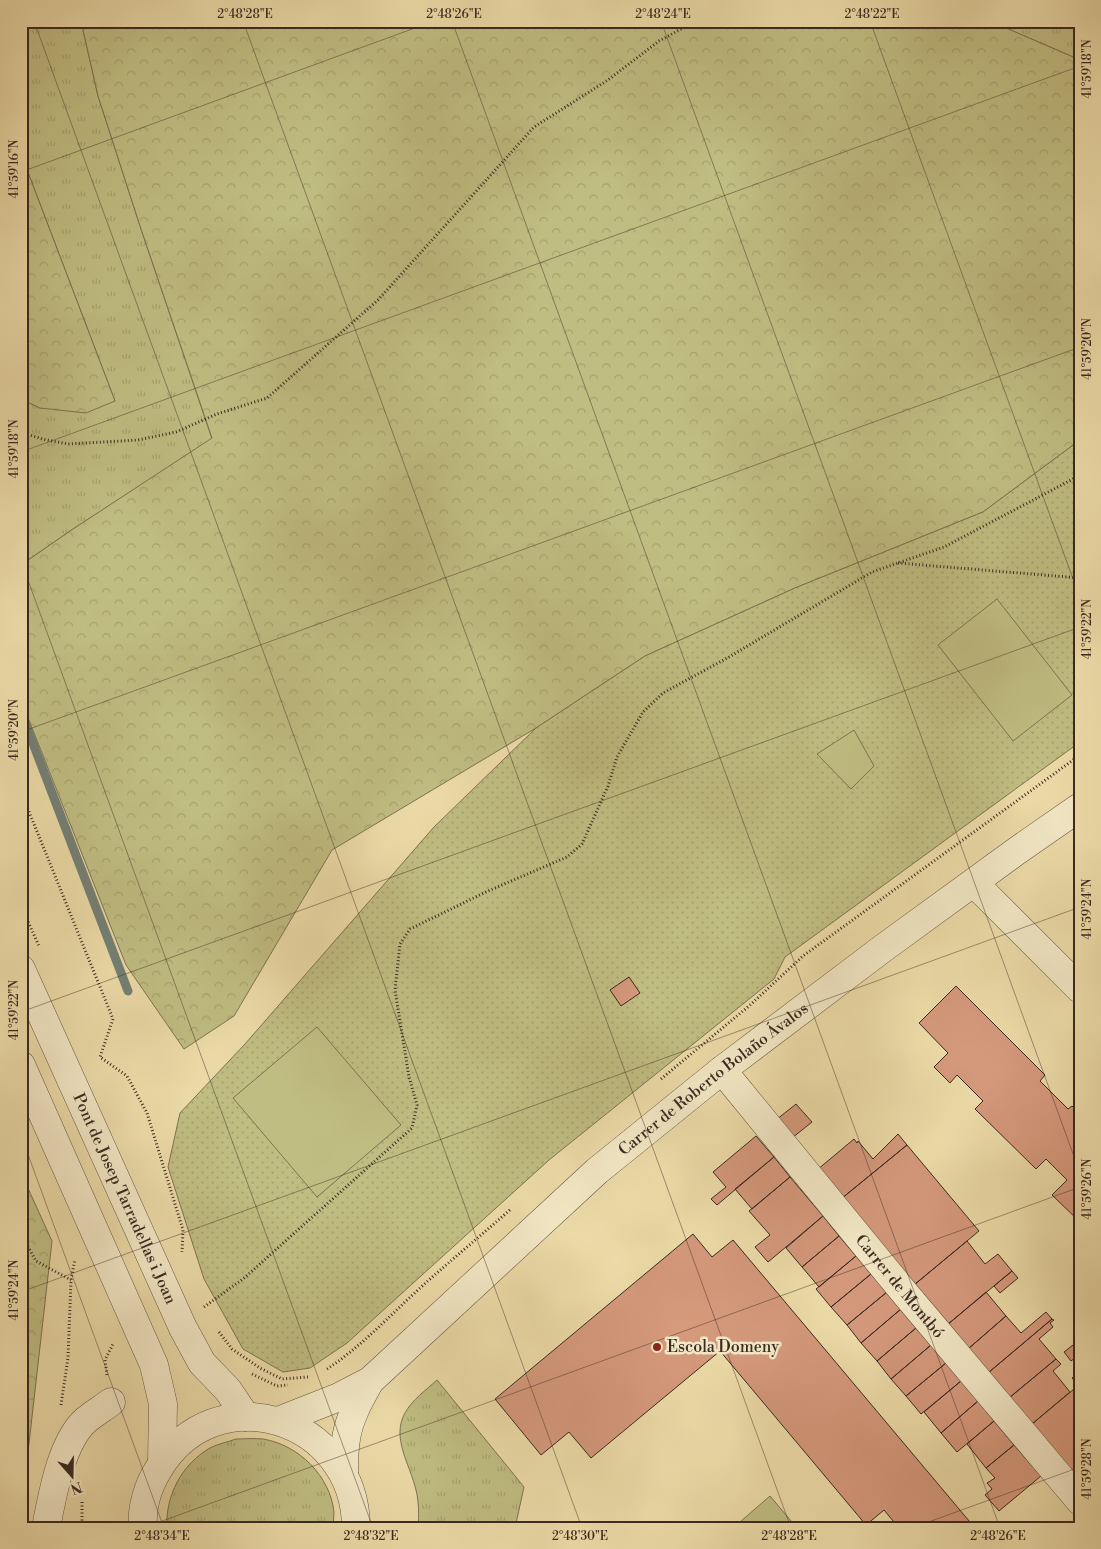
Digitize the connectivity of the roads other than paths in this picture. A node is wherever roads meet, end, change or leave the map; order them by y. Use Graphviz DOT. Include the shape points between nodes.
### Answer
graph roads {
  1 [pos="1080,807"];
  2 [pos="974,883"];
  3 [pos="21,969"];
  4 [pos="1080,989"];
  5 [pos="21,1065"];
  6 [pos="722,1070"];
  7 [pos="370,1381"];
  8 [pos="111,1402"];
  9 [pos="246,1417"];
  10 [pos="278,1421"];
  11 [pos="162,1461"];
  12 [pos="344,1475"];
  13 [pos="1080,1501"];
  14 [pos="46,1528"];
  15 [pos="143,1528"];
  16 [pos="356,1528"];
  1 -- 2 [label="street, Carrer de Roberto Bolaño Ávalos"];
  2 -- 4 [label="street"];
  2 -- 6 [label="street, Carrer de Roberto Bolaño Ávalos"];
  3 -- 9 [label="street, Pont de Josep Tarradellas i Joan" via="183,1328 202,1363 228,1390"];
  5 -- 11 [label="street" via="154,1364 163,1404"];
  6 -- 7 [label="street, Carrer de Roberto Bolaño Ávalos" via="597,1171"];
  6 -- 13 [label="street, Carrer de Montbó"];
  7 -- 10 [label="street, Carrer de Roberto Bolaño Ávalos"];
  7 -- 12 [label="street, Carrer de Roberto Bolaño Ávalos" via="348,1426"];
  8 -- 14 [label="street" via="84,1421 71,1441 54,1483"];
  9 -- 10 [label="street"];
  9 -- 11 [label="street" via="222,1421 199,1430"];
  10 -- 12 [label="street" via="310,1436 335,1460"];
  11 -- 15 [label="street" via="148,1491"];
  12 -- 16 [label="street" via="352,1494"];
}
